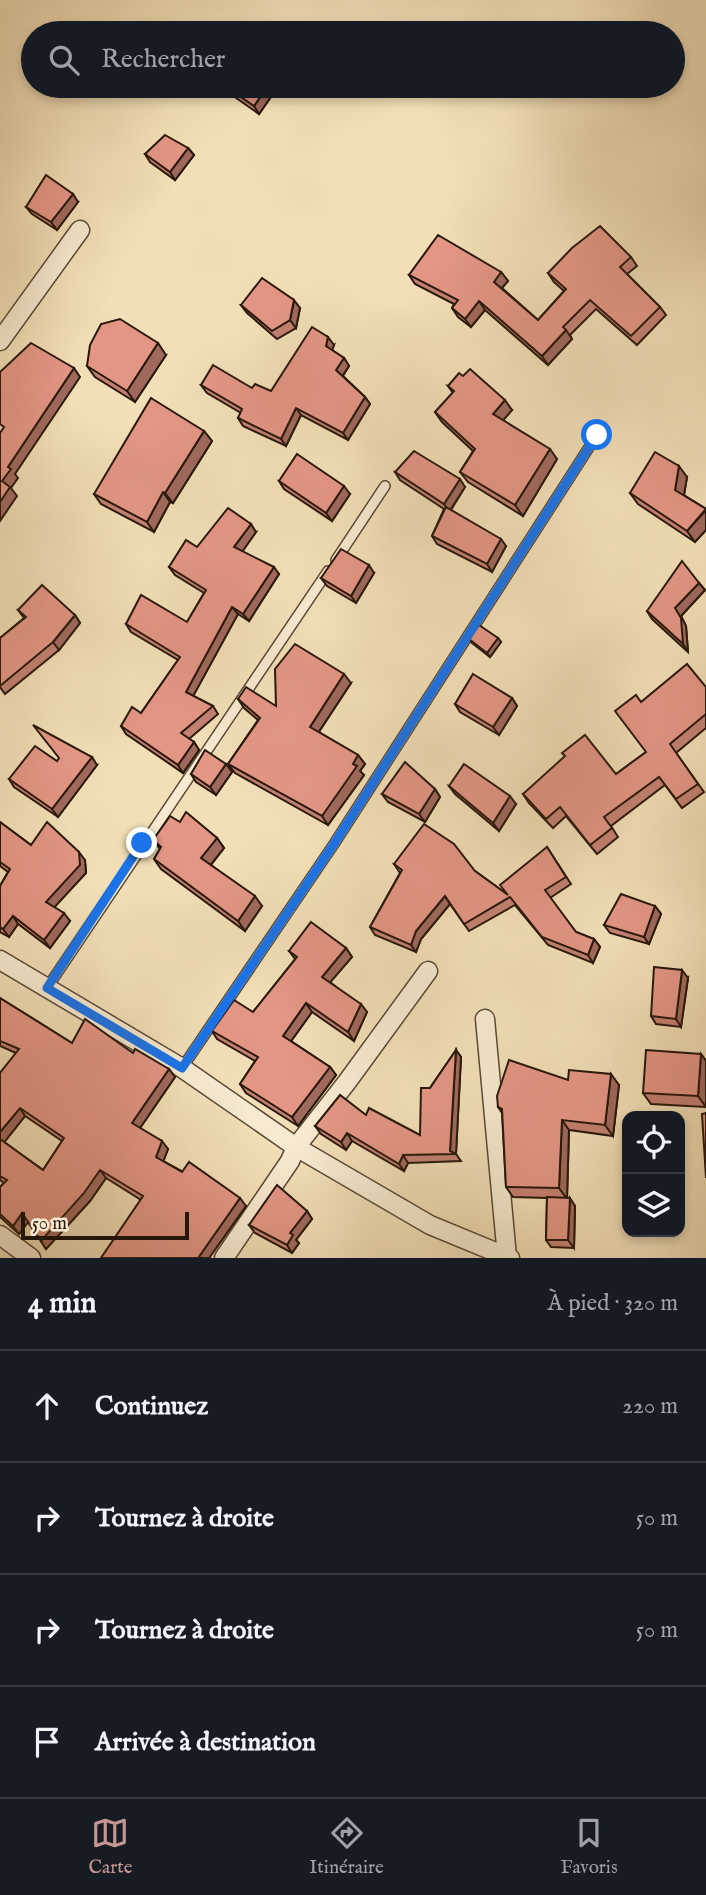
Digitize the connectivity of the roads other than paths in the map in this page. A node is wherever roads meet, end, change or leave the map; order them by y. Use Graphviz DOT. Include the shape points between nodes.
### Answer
graph roads {
  1 [pos="79,230"];
  2 [pos="0,341"];
  3 [pos="597,435"];
  4 [pos="385,486"];
  5 [pos="0,960"];
  6 [pos="428,971"];
  7 [pos="47,988"];
  8 [pos="485,1019"];
  9 [pos="182,1068"];
  10 [pos="296,1147"];
  11 [pos="0,1235"];
  12 [pos="31,1258"];
  13 [pos="224,1258"];
  14 [pos="509,1258"];
  1 -- 2 [label="street"];
  3 -- 9 [label="lane" via="334,844"];
  4 -- 7 [label="lane"];
  5 -- 7 [label="street"];
  6 -- 10 [label="street"];
  7 -- 9 [label="street"];
  8 -- 14 [label="street"];
  9 -- 10 [label="street"];
  10 -- 13 [label="street"];
  10 -- 14 [label="street" via="430,1224"];
  11 -- 12 [label="street"];
}
